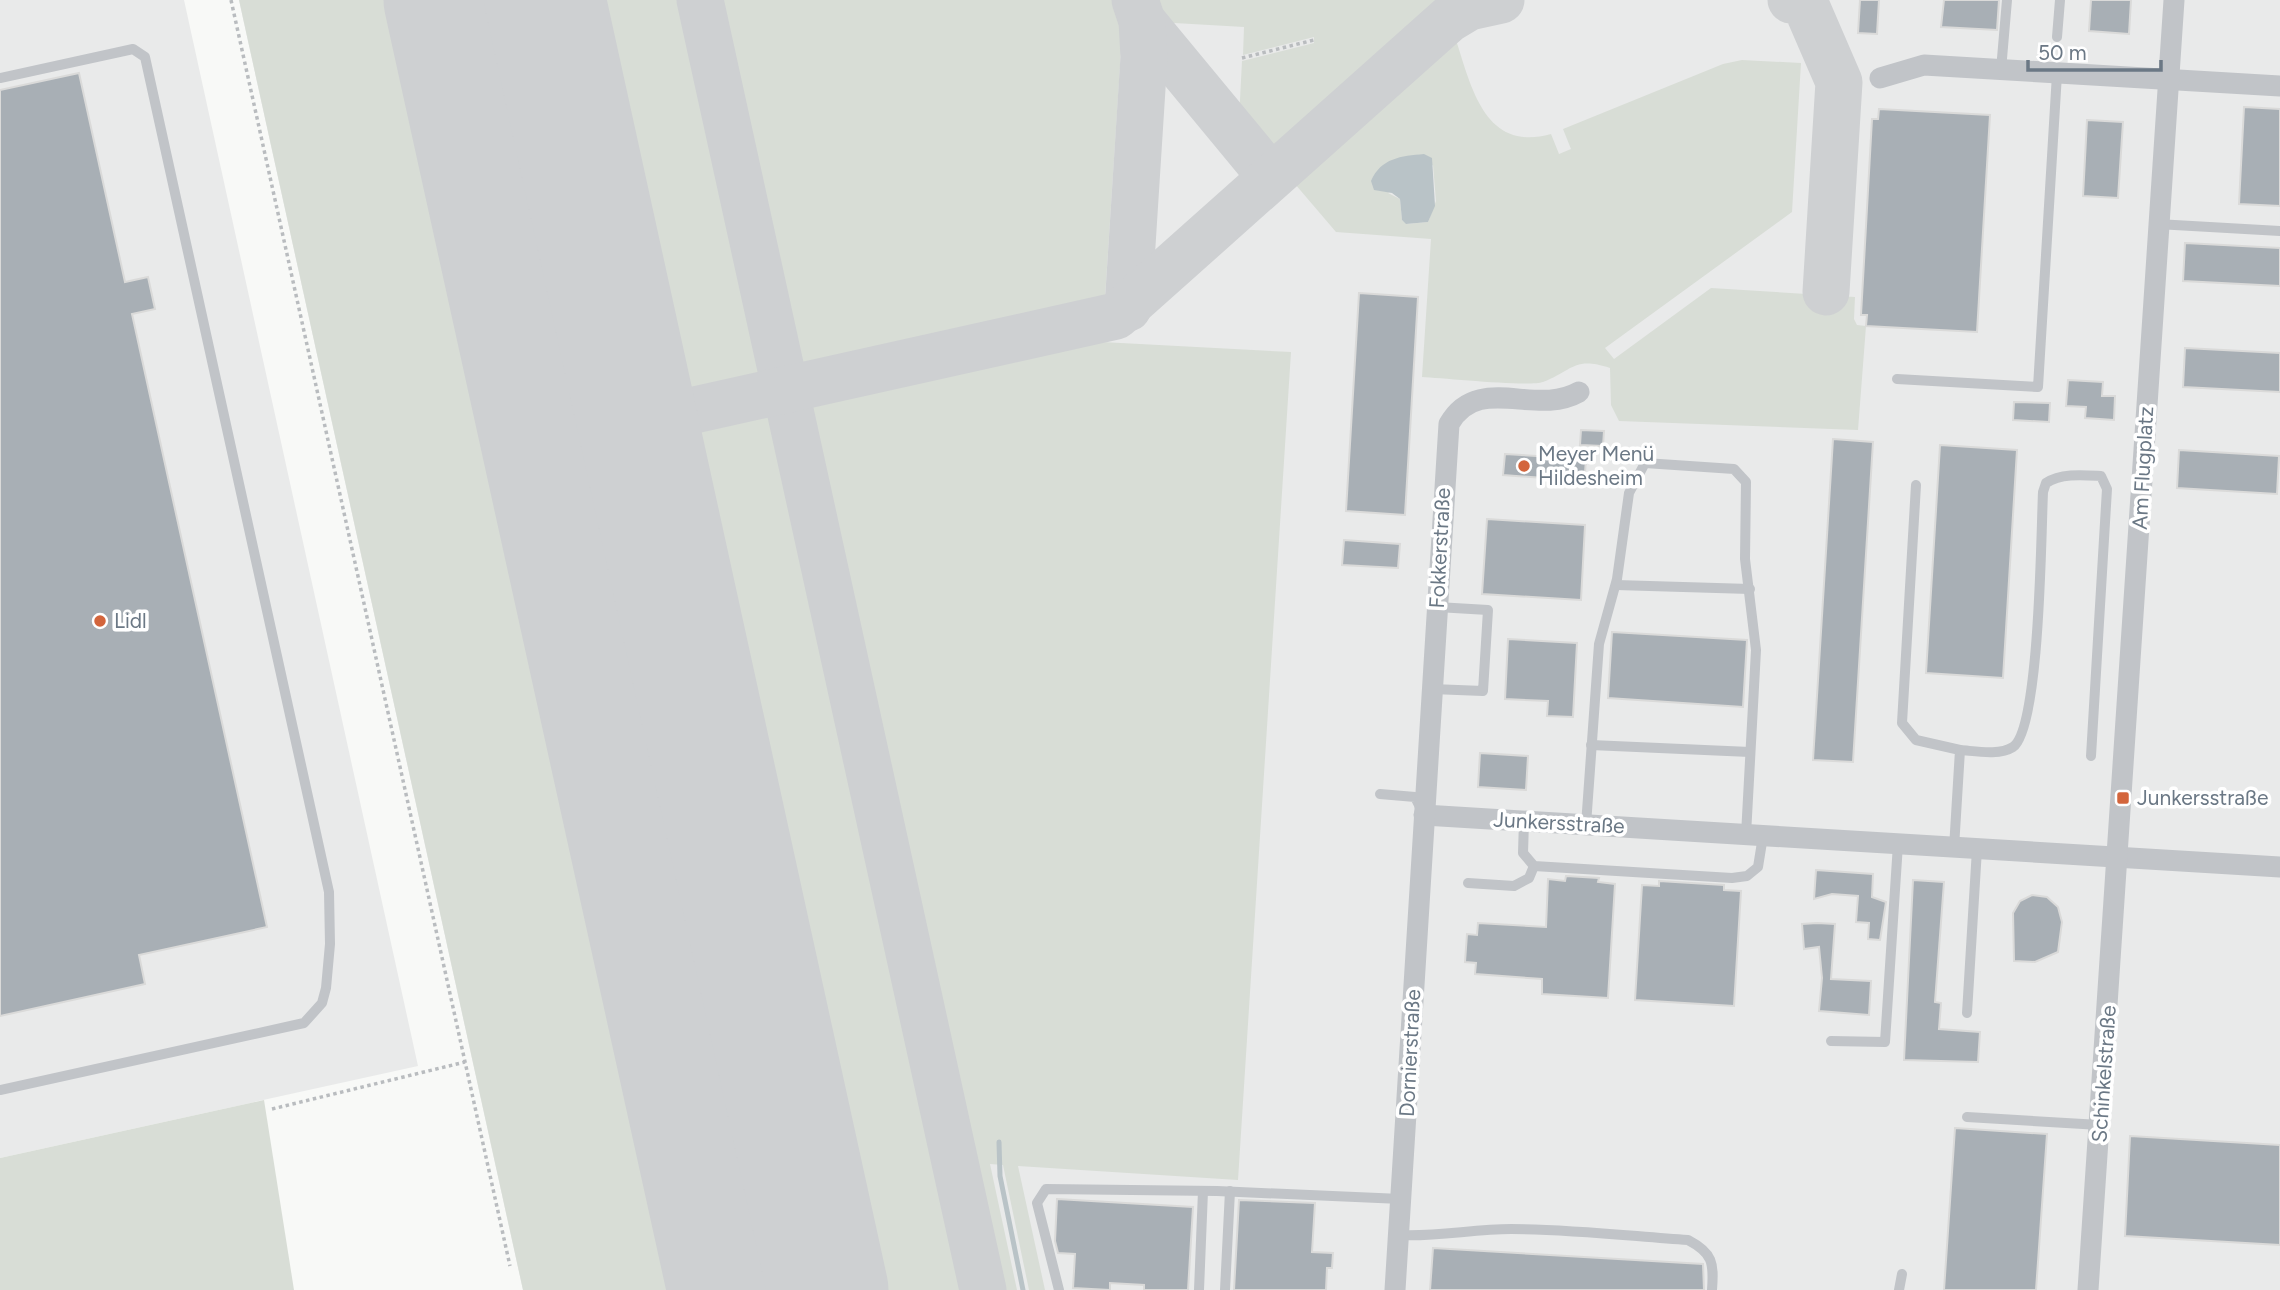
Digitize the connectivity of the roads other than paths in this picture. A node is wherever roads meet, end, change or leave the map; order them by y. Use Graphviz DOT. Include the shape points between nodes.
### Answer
graph roads {
  1 [pos="2007,0"];
  2 [pos="2060,0"];
  3 [pos="2174,0"];
  4 [pos="2057,37"];
  5 [pos="2001,70"];
  6 [pos="2057,74"];
  7 [pos="0,78"];
  8 [pos="1880,78"];
  9 [pos="2168,79"];
  10 [pos="2280,86"];
  11 [pos="2157,224"];
  12 [pos="2280,231"];
  13 [pos="1897,379"];
  14 [pos="1579,392"];
  15 [pos="1916,485"];
  16 [pos="1616,585"];
  17 [pos="1749,589"];
  18 [pos="1437,607"];
  19 [pos="1432,689"];
  20 [pos="1591,745"];
  21 [pos="1960,750"];
  22 [pos="1750,752"];
  23 [pos="2091,755"];
  24 [pos="1380,794"];
  25 [pos="1424,815"];
  26 [pos="1524,821"];
  27 [pos="1586,825"];
  28 [pos="1754,835"];
  29 [pos="1898,844"];
  30 [pos="1954,848"];
  31 [pos="1977,849"];
  32 [pos="2119,857"];
  33 [pos="1534,866"];
  34 [pos="2280,867"];
  35 [pos="1468,883"];
  36 [pos="1967,1013"];
  37 [pos="1831,1041"];
  38 [pos="0,1090"];
  39 [pos="1967,1116"];
  40 [pos="2100,1125"];
  41 [pos="1203,1191"];
  42 [pos="1230,1191"];
  43 [pos="1401,1199"];
  44 [pos="1399,1236"];
  45 [pos="1902,1274"];
  46 [pos="1059,1290"];
  47 [pos="1199,1290"];
  48 [pos="1224,1290"];
  49 [pos="1395,1290"];
  50 [pos="1712,1290"];
  51 [pos="1899,1290"];
  52 [pos="2088,1290"];
  1 -- 5 [label="lane"];
  2 -- 4 [label="lane"];
  3 -- 9 [label="street, Am Flugplatz"];
  5 -- 6 [label="street"];
  5 -- 8 [label="street" via="1924,65"];
  6 -- 9 [label="street"];
  6 -- 13 [label="lane" via="2038,387"];
  7 -- 38 [label="lane" via="124,51 145,57 329,892 330,918 322,1003 304,1023"];
  9 -- 10 [label="street"];
  9 -- 11 [label="street, Am Flugplatz"];
  11 -- 12 [label="lane"];
  11 -- 32 [label="street, Am Flugplatz"];
  14 -- 18 [label="street, Fokkerstraße" via="1554,401 1477,399 1456,412 1447,430"];
  15 -- 21 [label="lane" via="1902,723 1916,740"];
  16 -- 17 [label="lane"];
  16 -- 17 [label="lane" via="1629,493 1645,463 1734,469 1746,482"];
  16 -- 20 [label="lane" via="1599,644"];
  17 -- 22 [label="lane" via="1756,650"];
  18 -- 19 [label="street, Fokkerstraße"];
  18 -- 19 [label="lane" via="1488,610 1483,691"];
  19 -- 25 [label="street, Fokkerstraße"];
  20 -- 22 [label="lane"];
  20 -- 27 [label="lane"];
  21 -- 23 [label="lane" via="2000,751 2022,737 2033,689 2043,492 2050,480 2084,475 2101,476 2106,481"];
  21 -- 30 [label="lane"];
  22 -- 28 [label="lane"];
  24 -- 25 [label="lane" via="1415,797"];
  25 -- 26 [label="street, Junkersstraße"];
  25 -- 43 [label="street, Dornierstraße"];
  26 -- 27 [label="street, Junkersstraße"];
  26 -- 33 [label="lane" via="1523,853"];
  27 -- 28 [label="street, Junkersstraße"];
  28 -- 29 [label="street, Junkersstraße"];
  28 -- 33 [label="lane" via="1758,867 1741,878"];
  29 -- 30 [label="street, Junkersstraße"];
  29 -- 37 [label="lane" via="1885,1042"];
  30 -- 31 [label="street, Junkersstraße"];
  31 -- 32 [label="street, Junkersstraße"];
  31 -- 36 [label="lane"];
  32 -- 34 [label="street, Junkersstraße"];
  32 -- 40 [label="street, Schinkelstraße"];
  33 -- 35 [label="lane" via="1529,878 1514,886"];
  39 -- 40 [label="lane"];
  40 -- 52 [label="street, Schinkelstraße"];
  41 -- 42 [label="lane"];
  41 -- 46 [label="lane" via="1046,1189 1037,1203"];
  41 -- 47 [label="lane"];
  42 -- 43 [label="lane"];
  42 -- 48 [label="lane"];
  43 -- 44 [label="street, Dornierstraße"];
  44 -- 49 [label="street, Dornierstraße"];
  44 -- 50 [label="lane" via="1513,1229 1688,1240 1706,1249 1714,1268"];
  45 -- 51 [label="lane"];
}
